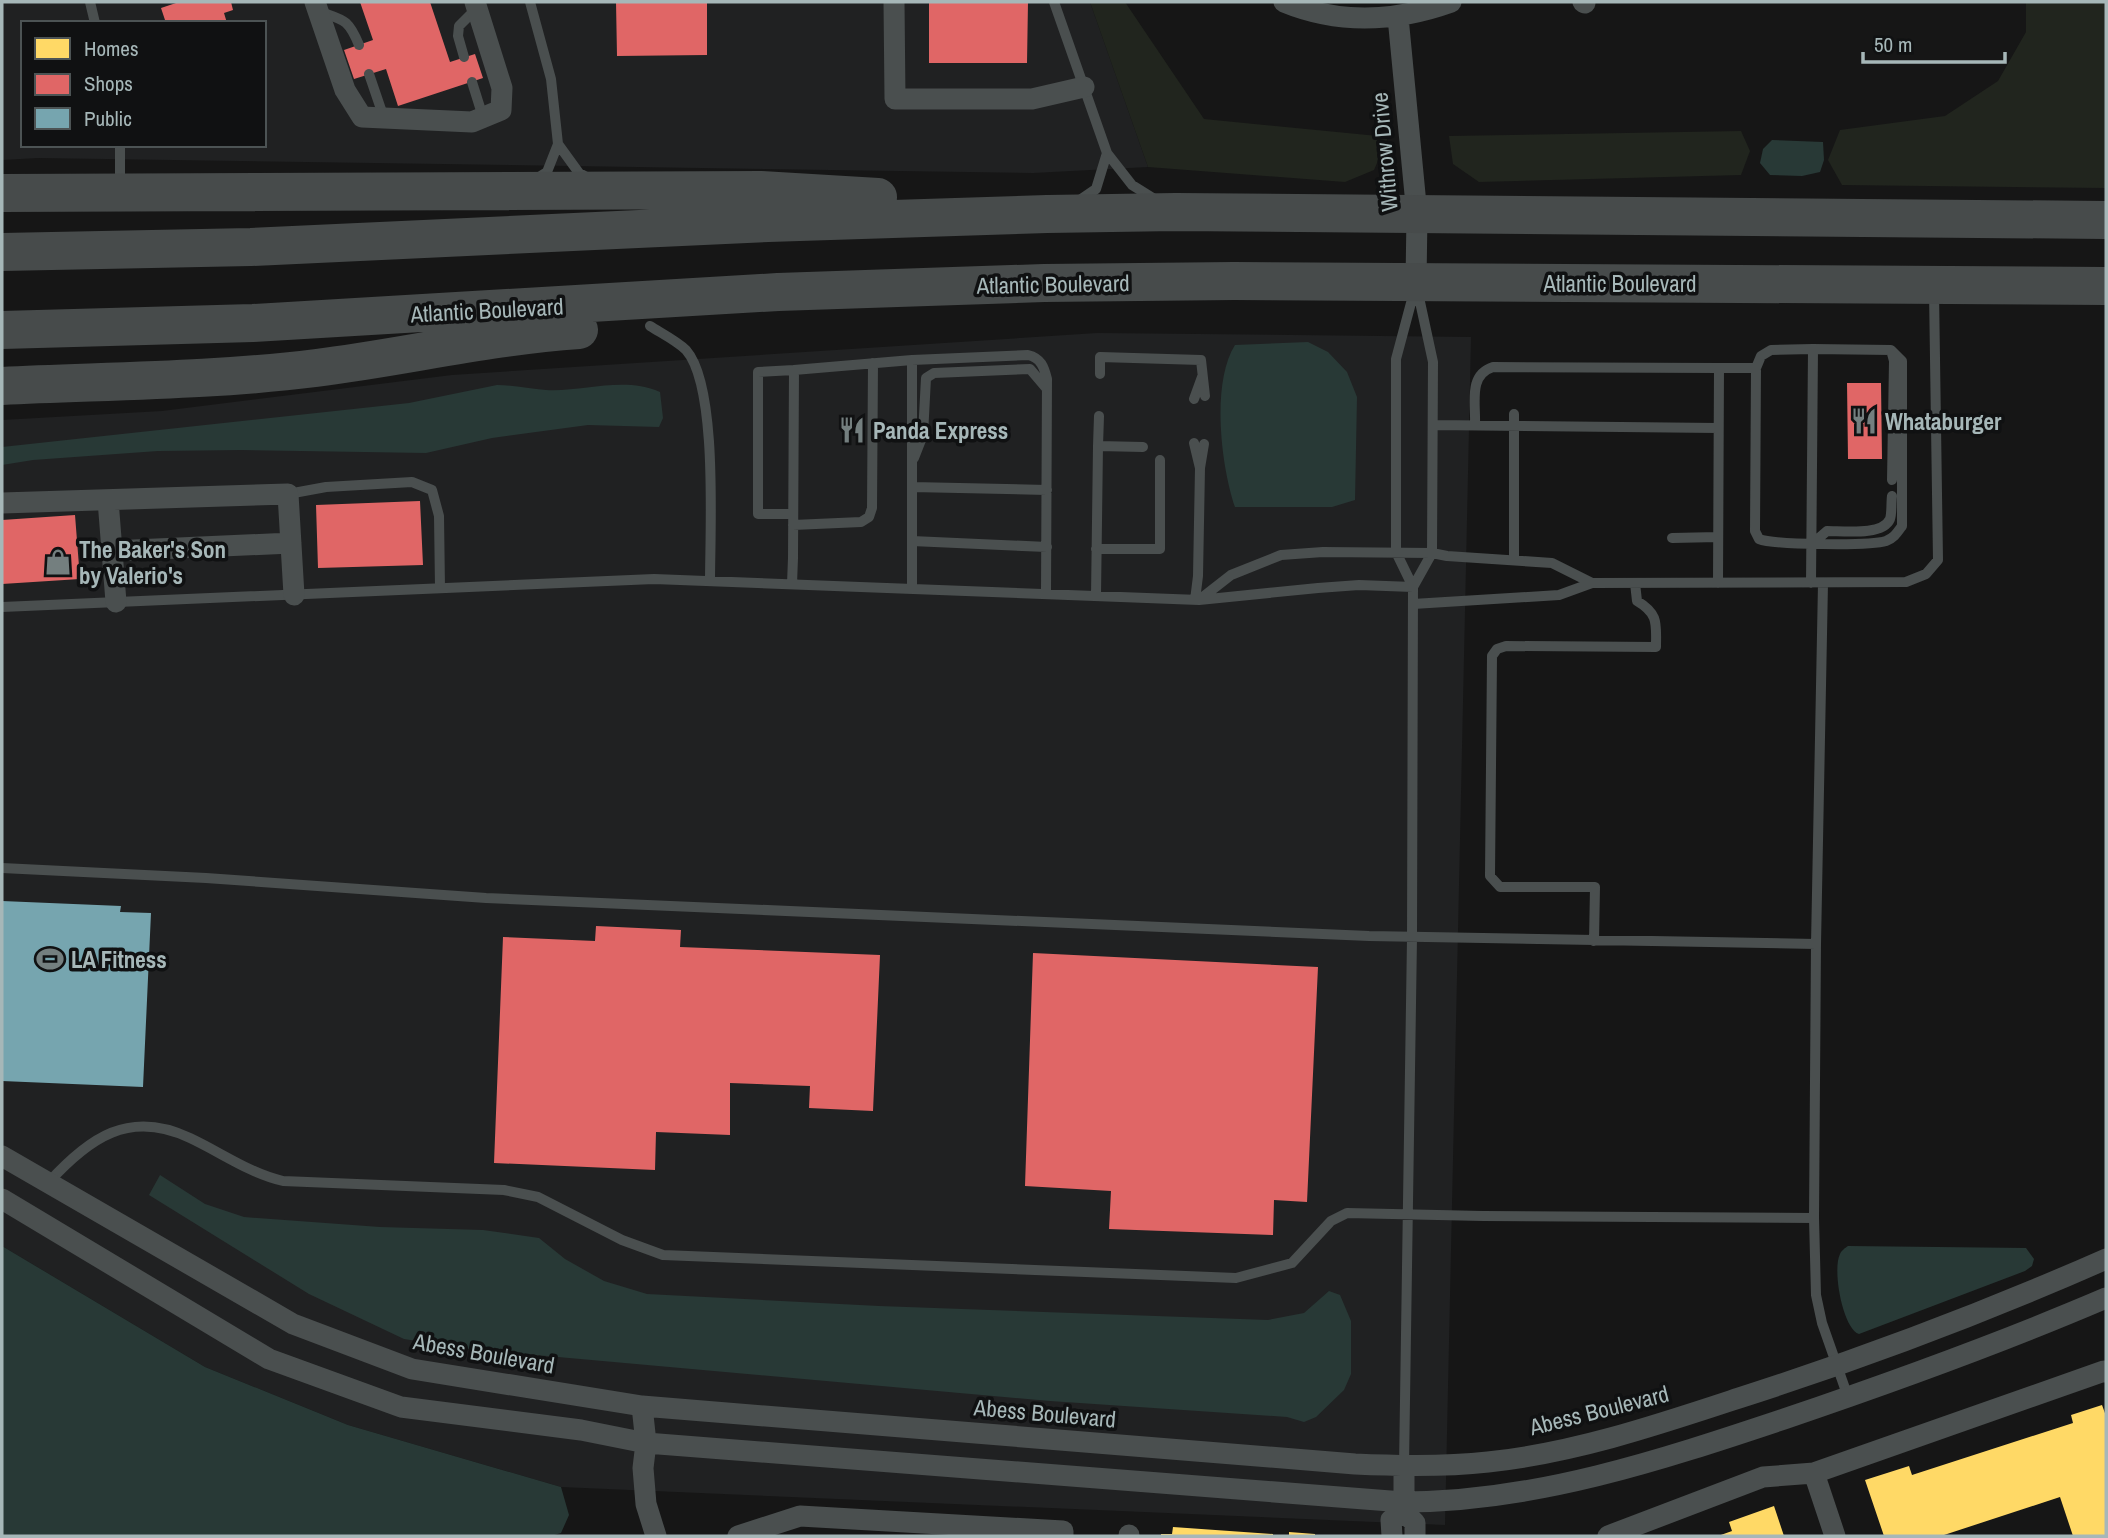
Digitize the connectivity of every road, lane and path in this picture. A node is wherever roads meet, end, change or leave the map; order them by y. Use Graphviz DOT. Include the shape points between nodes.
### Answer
graph roads {
  1 [pos="90,2"];
  2 [pos="530,2"];
  3 [pos="894,2"];
  4 [pos="1054,2"];
  5 [pos="1284,2"];
  6 [pos="1451,2"];
  7 [pos="476,5"];
  8 [pos="316,6"];
  9 [pos="1398,17"];
  10 [pos="95,21"];
  11 [pos="359,45"];
  12 [pos="464,57"];
  13 [pos="369,74"];
  14 [pos="472,82"];
  15 [pos="1084,87"];
  16 [pos="483,117"];
  17 [pos="384,118"];
  18 [pos="558,144"];
  19 [pos="120,147"];
  20 [pos="1107,153"];
  21 [pos="614,191"];
  22 [pos="121,192"];
  23 [pos="516,192"];
  24 [pos="2,193"];
  25 [pos="1176,212"];
  26 [pos="1047,214"];
  27 [pos="1417,215"];
  28 [pos="2106,220"];
  29 [pos="2,252"];
  30 [pos="1416,269"];
  31 [pos="1044,283"];
  32 [pos="1934,285"];
  33 [pos="2106,286"];
  34 [pos="366,317"];
  35 [pos="650,326"];
  36 [pos="2,330"];
  37 [pos="1813,349"];
  38 [pos="1891,350"];
  39 [pos="912,360"];
  40 [pos="873,363"];
  41 [pos="1539,368"];
  42 [pos="1610,368"];
  43 [pos="1657,368"];
  44 [pos="1679,368"];
  45 [pos="1719,368"];
  46 [pos="1756,368"];
  47 [pos="794,370"];
  48 [pos="1100,374"];
  49 [pos="1539,380"];
  50 [pos="1657,380"];
  51 [pos="1679,380"];
  52 [pos="1610,381"];
  53 [pos="2,386"];
  54 [pos="1047,389"];
  55 [pos="1199,398"];
  56 [pos="1562,414"];
  57 [pos="1584,414"];
  58 [pos="1610,414"];
  59 [pos="1657,414"];
  60 [pos="1679,414"];
  61 [pos="1099,415"];
  62 [pos="1633,415"];
  63 [pos="1514,420"];
  64 [pos="1433,425"];
  65 [pos="1475,425"];
  66 [pos="1562,427"];
  67 [pos="1584,427"];
  68 [pos="1609,427"];
  69 [pos="1633,427"];
  70 [pos="1657,428"];
  71 [pos="1679,428"];
  72 [pos="1718,428"];
  73 [pos="1199,443"];
  74 [pos="1098,446"];
  75 [pos="1143,447"];
  76 [pos="1160,460"];
  77 [pos="912,465"];
  78 [pos="1892,480"];
  79 [pos="912,487"];
  80 [pos="1047,490"];
  81 [pos="288,494"];
  82 [pos="1892,496"];
  83 [pos="108,500"];
  84 [pos="2,503"];
  85 [pos="793,520"];
  86 [pos="1718,537"];
  87 [pos="1672,538"];
  88 [pos="912,541"];
  89 [pos="291,543"];
  90 [pos="1812,544"];
  91 [pos="1047,547"];
  92 [pos="1096,549"];
  93 [pos="112,551"];
  94 [pos="1396,552"];
  95 [pos="1432,553"];
  96 [pos="1514,560"];
  97 [pos="710,581"];
  98 [pos="1592,583"];
  99 [pos="1635,583"];
  100 [pos="1718,583"];
  101 [pos="1817,583"];
  102 [pos="792,584"];
  103 [pos="1413,587"];
  104 [pos="440,588"];
  105 [pos="912,589"];
  106 [pos="1046,594"];
  107 [pos="294,595"];
  108 [pos="1096,596"];
  109 [pos="1197,600"];
  110 [pos="116,602"];
  111 [pos="1413,604"];
  112 [pos="2,607"];
  113 [pos="2,868"];
  114 [pos="1412,938"];
  115 [pos="1594,941"];
  116 [pos="1816,944"];
  117 [pos="2,1156"];
  118 [pos="48,1183"];
  119 [pos="2,1199"];
  120 [pos="1408,1215"];
  121 [pos="1814,1219"];
  122 [pos="2106,1259"];
  123 [pos="2106,1298"];
  124 [pos="1836,1367"];
  125 [pos="2106,1372"];
  126 [pos="1848,1397"];
  127 [pos="642,1406"];
  128 [pos="646,1443"];
  129 [pos="1404,1466"];
  130 [pos="1814,1474"];
  131 [pos="1404,1507"];
  132 [pos="656,1536"];
  133 [pos="738,1536"];
  134 [pos="1063,1536"];
  135 [pos="1392,1536"];
  136 [pos="1415,1536"];
  137 [pos="1608,1536"];
  138 [pos="1835,1536"];
  1 -- 10 [label="lane"];
  2 -- 18 [label="lane" via="551,79"];
  3 -- 15 [label="street" via="895,99 1032,99"];
  4 -- 15 [label="lane"];
  5 -- 9 [label="street" via="1335,18"];
  6 -- 9 [label="street"];
  7 -- 12 [label="lane" via="459,26"];
  7 -- 16 [label="street" via="502,88 501,110"];
  8 -- 11 [label="lane" via="352,27"];
  8 -- 17 [label="street" via="345,90 362,117"];
  9 -- 27 [label="street, Withrow Drive"];
  13 -- 17 [label="lane"];
  14 -- 16 [label="lane"];
  15 -- 20 [label="lane"];
  16 -- 17 [label="street" via="472,122"];
  18 -- 21 [label="lane" via="579,173"];
  18 -- 23 [label="lane" via="547,172"];
  19 -- 22 [label="lane"];
  20 -- 25 [label="lane" via="1132,185"];
  20 -- 26 [label="lane" via="1096,188 1080,201"];
  21 -- 23 [label="highway"];
  21 -- 26 [label="highway" via="761,190 902,198"];
  22 -- 23 [label="highway"];
  22 -- 24 [label="highway"];
  25 -- 26 [label="highway"];
  25 -- 27 [label="highway"];
  26 -- 29 [label="highway" via="251,247"];
  27 -- 28 [label="highway"];
  27 -- 30 [label="street, Withrow Drive"];
  30 -- 31 [label="highway, Atlantic Boulevard"];
  30 -- 32 [label="highway, Atlantic Boulevard"];
  30 -- 34 [label="highway" via="1118,257 766,267 509,284"];
  30 -- 64 [label="lane" via="1433,362"];
  30 -- 94 [label="lane" via="1396,359"];
  31 -- 34 [label="highway, Atlantic Boulevard" via="778,292"];
  31 -- 35 [label="highway"];
  32 -- 33 [label="highway, Atlantic Boulevard"];
  32 -- 101 [label="lane" via="1938,560 1926,574 1906,582"];
  34 -- 36 [label="highway, Atlantic Boulevard"];
  35 -- 53 [label="highway" via="542,333 299,370"];
  35 -- 97 [label="lane" via="686,350 702,385 708,424"];
  37 -- 38 [label="lane"];
  37 -- 46 [label="lane" via="1771,350 1760,356"];
  37 -- 90 [label="lane"];
  38 -- 78 [label="lane"];
  38 -- 90 [label="lane" via="1902,361 1902,526 1884,542"];
  39 -- 40 [label="lane"];
  39 -- 54 [label="lane" via="1035,356 1045,369"];
  39 -- 77 [label="lane"];
  40 -- 47 [label="lane"];
  40 -- 85 [label="lane" via="869,517 861,522"];
  41 -- 42 [label="lane" via="1586,373"];
  41 -- 49 [label="lane"];
  41 -- 65 [label="lane" via="1515,373 1493,367 1483,371 1476,379"];
  42 -- 43 [label="lane" via="1633,374"];
  42 -- 52 [label="lane"];
  43 -- 44 [label="lane"];
  43 -- 50 [label="lane"];
  44 -- 45 [label="lane"];
  44 -- 51 [label="lane"];
  45 -- 46 [label="lane"];
  45 -- 72 [label="lane"];
  46 -- 90 [label="lane" via="1755,531 1768,543"];
  47 -- 85 [label="lane"];
  47 -- 85 [label="lane" via="758,372 758,514"];
  48 -- 55 [label="lane" via="1100,357 1201,360"];
  54 -- 77 [label="lane" via="1030,369 934,373 926,378 923,435"];
  54 -- 80 [label="lane"];
  56 -- 66 [label="lane"];
  57 -- 67 [label="lane"];
  58 -- 68 [label="lane"];
  59 -- 70 [label="lane"];
  60 -- 71 [label="lane"];
  61 -- 74 [label="lane"];
  62 -- 69 [label="lane"];
  63 -- 65 [label="lane"];
  63 -- 66 [label="lane" via="1539,420"];
  63 -- 96 [label="lane"];
  64 -- 65 [label="lane"];
  64 -- 95 [label="lane"];
  66 -- 67 [label="lane"];
  67 -- 68 [label="lane"];
  68 -- 69 [label="lane"];
  69 -- 70 [label="lane"];
  70 -- 71 [label="lane"];
  71 -- 72 [label="lane"];
  72 -- 86 [label="lane"];
  73 -- 109 [label="lane"];
  74 -- 75 [label="lane"];
  74 -- 92 [label="lane"];
  76 -- 92 [label="lane" via="1160,549"];
  77 -- 79 [label="lane"];
  79 -- 80 [label="lane"];
  79 -- 88 [label="lane"];
  80 -- 91 [label="lane"];
  81 -- 83 [label="street"];
  81 -- 89 [label="street"];
  81 -- 104 [label="lane" via="412,482 432,490 439,516"];
  82 -- 90 [label="lane" via="1890,519 1883,528 1827,531"];
  83 -- 84 [label="street"];
  83 -- 93 [label="street"];
  85 -- 102 [label="lane"];
  86 -- 87 [label="lane"];
  86 -- 100 [label="lane"];
  88 -- 91 [label="lane"];
  88 -- 105 [label="lane"];
  89 -- 93 [label="street"];
  89 -- 107 [label="street"];
  90 -- 101 [label="lane"];
  91 -- 106 [label="lane"];
  92 -- 108 [label="lane"];
  93 -- 110 [label="street"];
  94 -- 95 [label="lane"];
  94 -- 103 [label="lane"];
  94 -- 109 [label="lane" via="1281,555 1231,575"];
  95 -- 96 [label="lane"];
  95 -- 103 [label="lane"];
  96 -- 98 [label="lane" via="1552,563"];
  97 -- 102 [label="lane"];
  97 -- 104 [label="lane"];
  98 -- 99 [label="lane"];
  98 -- 111 [label="lane" via="1559,595"];
  99 -- 100 [label="lane"];
  99 -- 115 [label="lane" via="1637,601 1656,621 1656,647 1506,646 1492,656 1490,876 1500,887 1595,887"];
  100 -- 101 [label="lane"];
  101 -- 116 [label="lane"];
  102 -- 105 [label="lane"];
  103 -- 109 [label="lane" via="1359,585"];
  103 -- 111 [label="lane"];
  104 -- 107 [label="lane"];
  105 -- 106 [label="lane"];
  106 -- 108 [label="lane"];
  107 -- 110 [label="lane"];
  108 -- 109 [label="lane"];
  110 -- 112 [label="lane"];
  111 -- 114 [label="lane"];
  113 -- 114 [label="lane" via="486,898"];
  114 -- 115 [label="lane"];
  114 -- 120 [label="lane"];
  115 -- 116 [label="lane"];
  116 -- 121 [label="lane"];
  117 -- 118 [label="street, Abess Boulevard"];
  118 -- 120 [label="lane" via="71,1159 112,1131 140,1126 189,1137 260,1175 283,1181 504,1190 538,1197 622,1240 663,1255 1236,1278 1292,1263 1331,1222 1347,1213"];
  118 -- 127 [label="street, Abess Boulevard" via="293,1324 412,1369"];
  119 -- 128 [label="street" via="269,1359 401,1407"];
  120 -- 121 [label="lane"];
  120 -- 129 [label="lane"];
  121 -- 124 [label="lane" via="1816,1295"];
  122 -- 124 [label="street, Abess Boulevard"];
  123 -- 126 [label="street"];
  124 -- 126 [label="lane"];
  124 -- 129 [label="street, Abess Boulevard" via="1572,1448 1488,1462"];
  125 -- 130 [label="street"];
  126 -- 131 [label="street" via="1669,1458 1593,1477 1489,1498"];
  127 -- 128 [label="street"];
  127 -- 129 [label="street, Abess Boulevard"];
  128 -- 131 [label="street"];
  128 -- 132 [label="street" via="646,1504"];
  129 -- 131 [label="street"];
  130 -- 137 [label="street" via="1763,1477"];
  130 -- 138 [label="street"];
  131 -- 135 [label="street" via="1391,1520"];
  131 -- 136 [label="street" via="1415,1522"];
  133 -- 134 [label="street" via="800,1516 1063,1531"];
}
